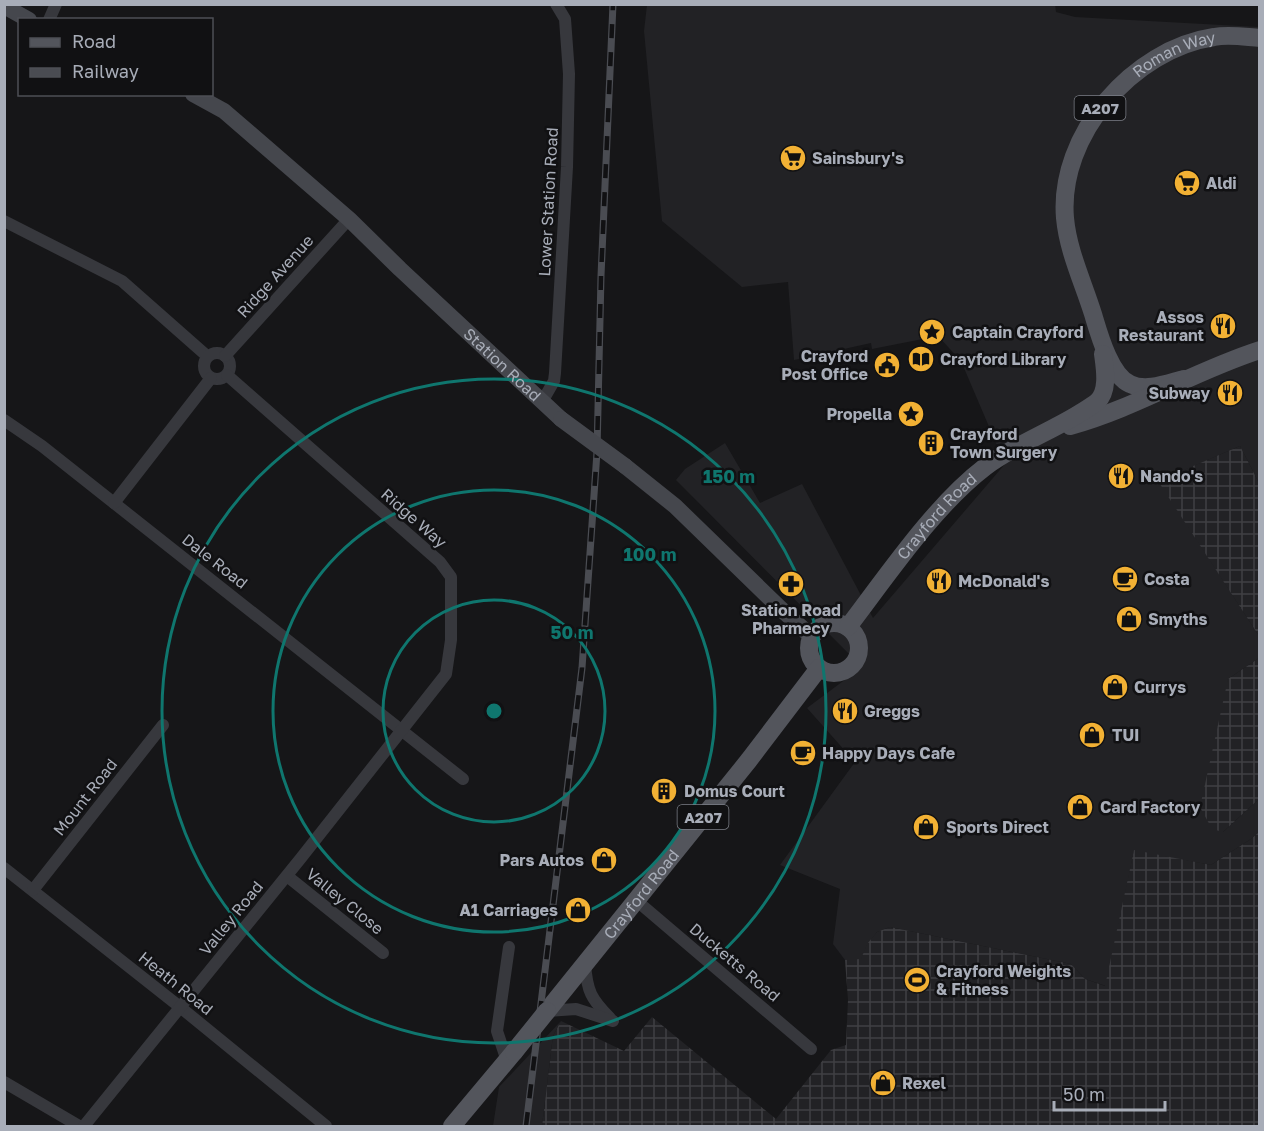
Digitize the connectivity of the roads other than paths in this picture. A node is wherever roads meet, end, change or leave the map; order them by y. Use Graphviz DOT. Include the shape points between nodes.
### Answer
graph roads {
  1 [pos="56,4"];
  2 [pos="556,4"];
  3 [pos="4,6"];
  4 [pos="25,18"];
  5 [pos="50,18"];
  6 [pos="1260,38"];
  7 [pos="197,96"];
  8 [pos="349,219"];
  9 [pos="4,221"];
  10 [pos="1101,342"];
  11 [pos="1260,350"];
  12 [pos="207,356"];
  13 [pos="225,356"];
  14 [pos="227,375"];
  15 [pos="211,378"];
  16 [pos="1184,380"];
  17 [pos="1128,384"];
  18 [pos="1102,395"];
  19 [pos="542,402"];
  20 [pos="4,420"];
  21 [pos="1050,431"];
  22 [pos="114,502"];
  23 [pos="848,627"];
  24 [pos="812,637"];
  25 [pos="819,668"];
  26 [pos="163,725"];
  27 [pos="403,731"];
  28 [pos="463,779"];
  29 [pos="4,868"];
  30 [pos="287,876"];
  31 [pos="33,890"];
  32 [pos="637,901"];
  33 [pos="508,947"];
  34 [pos="383,952"];
  35 [pos="585,964"];
  36 [pos="180,1007"];
  37 [pos="547,1011"];
  38 [pos="811,1049"];
  39 [pos="511,1056"];
  40 [pos="4,1082"];
  41 [pos="79,1126"];
  42 [pos="84,1126"];
  43 [pos="326,1126"];
  44 [pos="452,1126"];
  1 -- 5 [label="street"];
  2 -- 19 [label="street, Lower Station Road" via="566,19 567,167 555,373"];
  3 -- 4 [label="street"];
  6 -- 10 [label="main road, Roman Way / A207" via="1214,36 1176,48 1147,64 1112,93 1083,137 1067,184 1065,216 1068,238"];
  7 -- 8 [label="street, Station Road" via="224,111"];
  8 -- 13 [label="street, Ridge Avenue"];
  8 -- 19 [label="street, Station Road"];
  9 -- 12 [label="street" via="122,281"];
  10 -- 17 [label="main road, Roman Way / A207"];
  10 -- 18 [label="main road, Roman Way / A207" via="1106,377"];
  11 -- 16 [label="main road, Crayford Road / A207"];
  12 -- 13 [label="street"];
  12 -- 15 [label="street" via="204,366"];
  13 -- 14 [label="street" via="230,363"];
  14 -- 15 [label="street"];
  14 -- 27 [label="street, Ridge Way" via="440,562 451,577 451,640 446,674"];
  15 -- 22 [label="street"];
  16 -- 17 [label="main road, Crayford Road / A207" via="1149,387"];
  16 -- 21 [label="main road, Crayford Road / A207" via="1099,418"];
  18 -- 21 [label="main road, Crayford Road / A207"];
  19 -- 24 [label="street, Station Road, bridge" via="675,506"];
  20 -- 22 [label="street, Dale Road"];
  21 -- 23 [label="main road, Crayford Road / A207" via="1001,456 968,481 934,517"];
  22 -- 27 [label="street, Dale Road"];
  23 -- 24 [label="main road" via="828,624"];
  23 -- 25 [label="main road" via="859,644 854,663 837,673"];
  24 -- 25 [label="main road" via="810,654"];
  25 -- 32 [label="main road, Crayford Road / A207"];
  26 -- 31 [label="street, Mount Road"];
  27 -- 28 [label="street, Dale Road"];
  27 -- 30 [label="street, Valley Road"];
  29 -- 31 [label="street, Heath Road"];
  30 -- 34 [label="street, Valley Close"];
  30 -- 36 [label="street, Valley Road"];
  31 -- 36 [label="street, Heath Road"];
  32 -- 35 [label="main road, Crayford Road / A207"];
  32 -- 38 [label="street, Ducketts Road"];
  33 -- 39 [label="street" via="497,1031"];
  35 -- 37 [label="main road, Crayford Road / A207"];
  35 -- 37 [label="street" via="586,983 594,1002 613,1021 576,1009"];
  36 -- 42 [label="street, Valley Road"];
  36 -- 43 [label="street, Heath Road"];
  37 -- 39 [label="main road, Crayford Road / A207, bridge"];
  39 -- 44 [label="main road, Crayford Road / A207"];
  40 -- 41 [label="street"];
}
